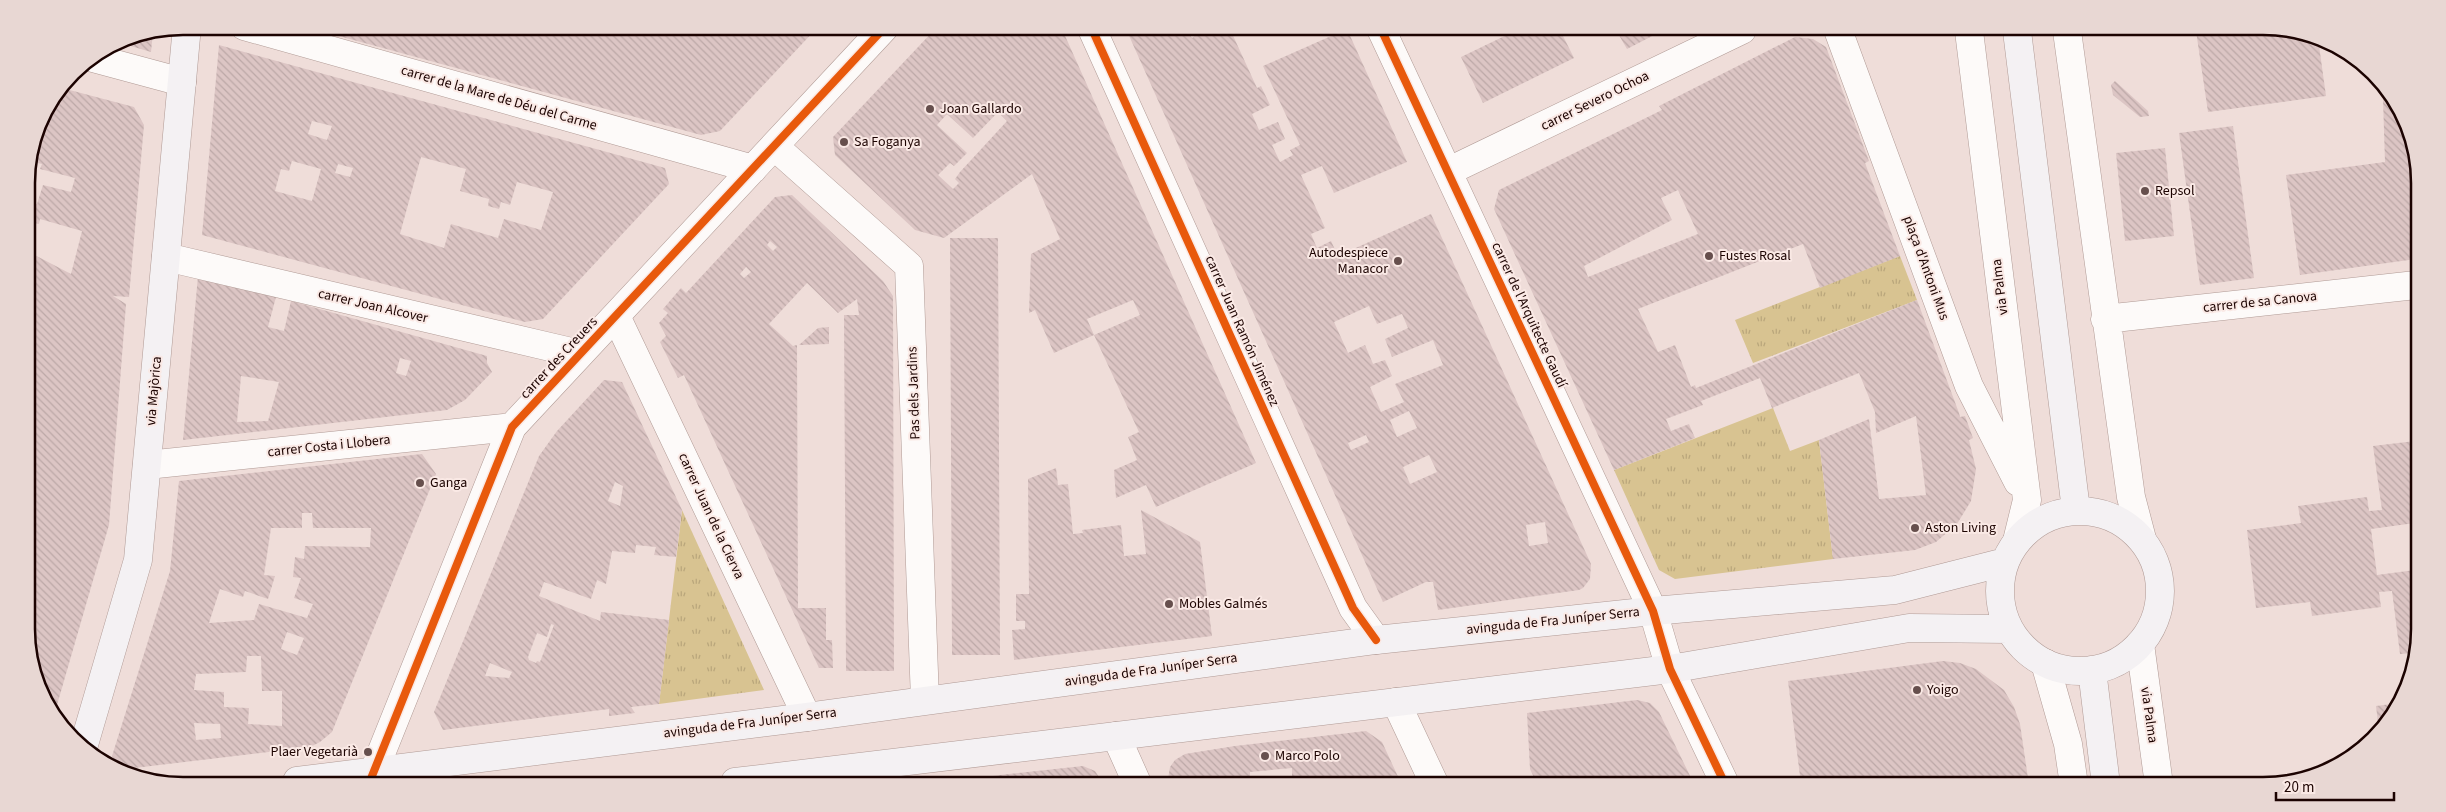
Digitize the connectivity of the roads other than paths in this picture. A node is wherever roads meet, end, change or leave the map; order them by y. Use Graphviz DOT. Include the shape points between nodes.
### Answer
graph roads {
  1 [pos="186,35"];
  2 [pos="276,35"];
  3 [pos="877,35"];
  4 [pos="1095,35"];
  5 [pos="1384,35"];
  6 [pos="1732,35"];
  7 [pos="1840,35"];
  8 [pos="1969,35"];
  9 [pos="2017,35"];
  10 [pos="2068,35"];
  11 [pos="101,60"];
  12 [pos="182,82"];
  13 [pos="774,146"];
  14 [pos="753,169"];
  15 [pos="1449,171"];
  16 [pos="166,258"];
  17 [pos="2411,286"];
  18 [pos="616,316"];
  19 [pos="2105,319"];
  20 [pos="580,354"];
  21 [pos="512,427"];
  22 [pos="147,465"];
  23 [pos="2027,500"];
  24 [pos="2076,510"];
  25 [pos="2142,539"];
  26 [pos="2011,552"];
  27 [pos="1653,611"];
  28 [pos="2010,629"];
  29 [pos="1376,640"];
  30 [pos="2140,644"];
  31 [pos="2045,663"];
  32 [pos="1670,669"];
  33 [pos="2092,670"];
  34 [pos="925,700"];
  35 [pos="1396,702"];
  36 [pos="807,716"];
  37 [pos="1116,736"];
  38 [pos="85,740"];
  39 [pos="372,776"];
  40 [pos="357,777"];
  41 [pos="822,777"];
  42 [pos="1135,777"];
  43 [pos="1431,777"];
  44 [pos="1722,777"];
  45 [pos="2073,777"];
  46 [pos="2105,777"];
  47 [pos="2158,777"];
  1 -- 12 [label="main road, via Majòrica"];
  2 -- 14 [label="street, carrer de la Mare de Déu del Carme"];
  3 -- 13 [label="street, carrer des Creuers"];
  4 -- 29 [label="street, carrer Juan Ramón Jiménez" via="1353,608"];
  5 -- 15 [label="street, carrer de l'Arquitecte Gaudí"];
  6 -- 15 [label="street, carrer Severo Ochoa"];
  7 -- 23 [label="street, plaça d'Antoni Mus" via="1969,386"];
  8 -- 23 [label="street, via Palma"];
  9 -- 24 [label="main road"];
  10 -- 19 [label="street"];
  11 -- 12 [label="street"];
  12 -- 16 [label="main road, via Majòrica"];
  13 -- 14 [label="street, carrer des Creuers"];
  13 -- 34 [label="street, Pas dels Jardins" via="909,266"];
  14 -- 18 [label="street, carrer des Creuers"];
  15 -- 27 [label="street, carrer de l'Arquitecte Gaudí"];
  16 -- 20 [label="street, carrer Joan Alcover"];
  16 -- 22 [label="main road, via Majòrica"];
  17 -- 19 [label="street, carrer de sa Canova"];
  18 -- 20 [label="street, carrer des Creuers"];
  18 -- 36 [label="street, carrer Juan de la Cierva"];
  19 -- 25 [label="street" via="2131,497"];
  20 -- 21 [label="street, carrer des Creuers"];
  21 -- 22 [label="street, carrer Costa i Llobera"];
  21 -- 39 [label="street, carrer des Creuers"];
  22 -- 38 [label="main road, via Majòrica" via="138,560"];
  23 -- 26 [label="street, via Palma"];
  24 -- 25 [label="main road" via="2104,514 2125,524"];
  24 -- 26 [label="main road" via="2054,514 2040,522"];
  25 -- 30 [label="main road" via="2158,573 2160,597 2155,620"];
  26 -- 27 [label="main road, avinguda de Fra Juníper Serra" via="1895,590"];
  26 -- 28 [label="main road" via="2000,583 2001,607"];
  27 -- 29 [label="main road, avinguda de Fra Juníper Serra"];
  27 -- 32 [label="street, carrer de l'Arquitecte Gaudí"];
  28 -- 31 [label="main road" via="2028,652"];
  28 -- 32 [label="main road" via="1909,628"];
  29 -- 34 [label="main road, avinguda de Fra Juníper Serra"];
  30 -- 33 [label="main road" via="2121,660"];
  30 -- 47 [label="street, via Palma"];
  31 -- 33 [label="main road" via="2061,669"];
  31 -- 45 [label="street" via="2068,744"];
  32 -- 35 [label="main road"];
  32 -- 44 [label="street, carrer de l'Arquitecte Gaudí"];
  33 -- 46 [label="main road"];
  34 -- 36 [label="main road, avinguda de Fra Juníper Serra"];
  35 -- 37 [label="main road"];
  35 -- 43 [label="street"];
  36 -- 39 [label="main road, avinguda de Fra Juníper Serra"];
  37 -- 41 [label="main road"];
  37 -- 42 [label="street"];
  39 -- 40 [label="main road, avinguda de Fra Juníper Serra"];
}
